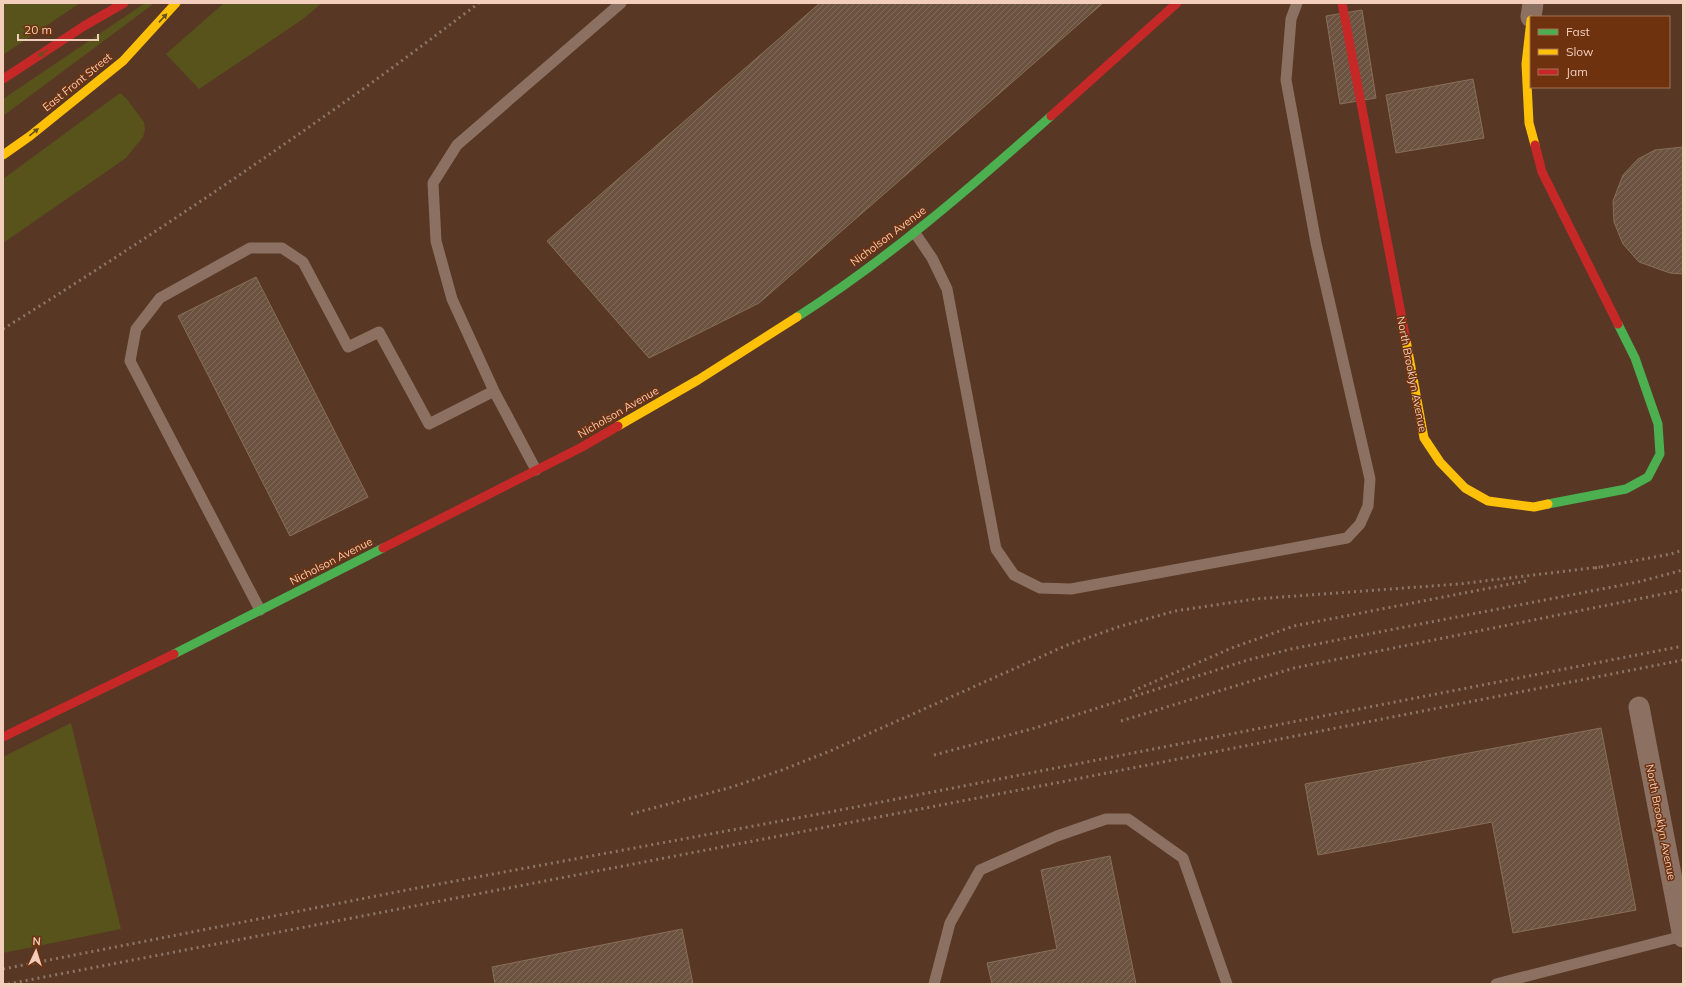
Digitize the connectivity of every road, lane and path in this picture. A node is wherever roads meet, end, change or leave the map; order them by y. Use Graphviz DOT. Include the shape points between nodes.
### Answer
graph roads {
  1 [pos="124,3"];
  2 [pos="176,3"];
  3 [pos="620,3"];
  4 [pos="1177,3"];
  5 [pos="1297,3"];
  6 [pos="1342,3"];
  7 [pos="1533,3"];
  8 [pos="1531,16"];
  9 [pos="1530,29"];
  10 [pos="3,79"];
  11 [pos="3,155"];
  12 [pos="915,233"];
  13 [pos="494,391"];
  14 [pos="536,470"];
  15 [pos="260,610"];
  16 [pos="1639,707"];
  17 [pos="3,738"];
  18 [pos="1683,937"];
  19 [pos="934,984"];
  20 [pos="1227,984"];
  21 [pos="1496,984"];
  1 -- 10 [label="street, one-way"];
  11 -- 2 [label="street, East Front Street, one-way" via="123,61"];
  3 -- 13 [label="lane" via="457,145 433,183 436,241 452,299"];
  4 -- 12 [label="street, Nicholson Avenue" via="995,166"];
  5 -- 12 [label="lane" via="1291,18 1286,80 1316,243 1370,479 1368,506 1360,524 1347,538 1072,589 1040,588 1014,575 996,549 947,289 932,258"];
  6 -- 9 [label="street, North Brooklyn Avenue" via="1424,438 1440,462 1465,488 1488,501 1534,507 1626,489 1648,477 1660,454 1658,424 1635,358 1542,172 1528,123 1526,64"];
  7 -- 8 [label="street"];
  12 -- 14 [label="street, Nicholson Avenue" via="811,308 698,380 582,447"];
  13 -- 14 [label="lane"];
  13 -- 15 [label="lane" via="429,424 380,332 348,347 303,262 282,248 250,248 160,298 136,329 130,361"];
  14 -- 15 [label="street, Nicholson Avenue"];
  15 -- 17 [label="street, Nicholson Avenue"];
  16 -- 18 [label="street, North Brooklyn Avenue"];
  18 -- 21 [label="lane"];
  19 -- 20 [label="lane" via="950,923 980,870 1057,836 1106,819 1128,819 1183,858"];
}
